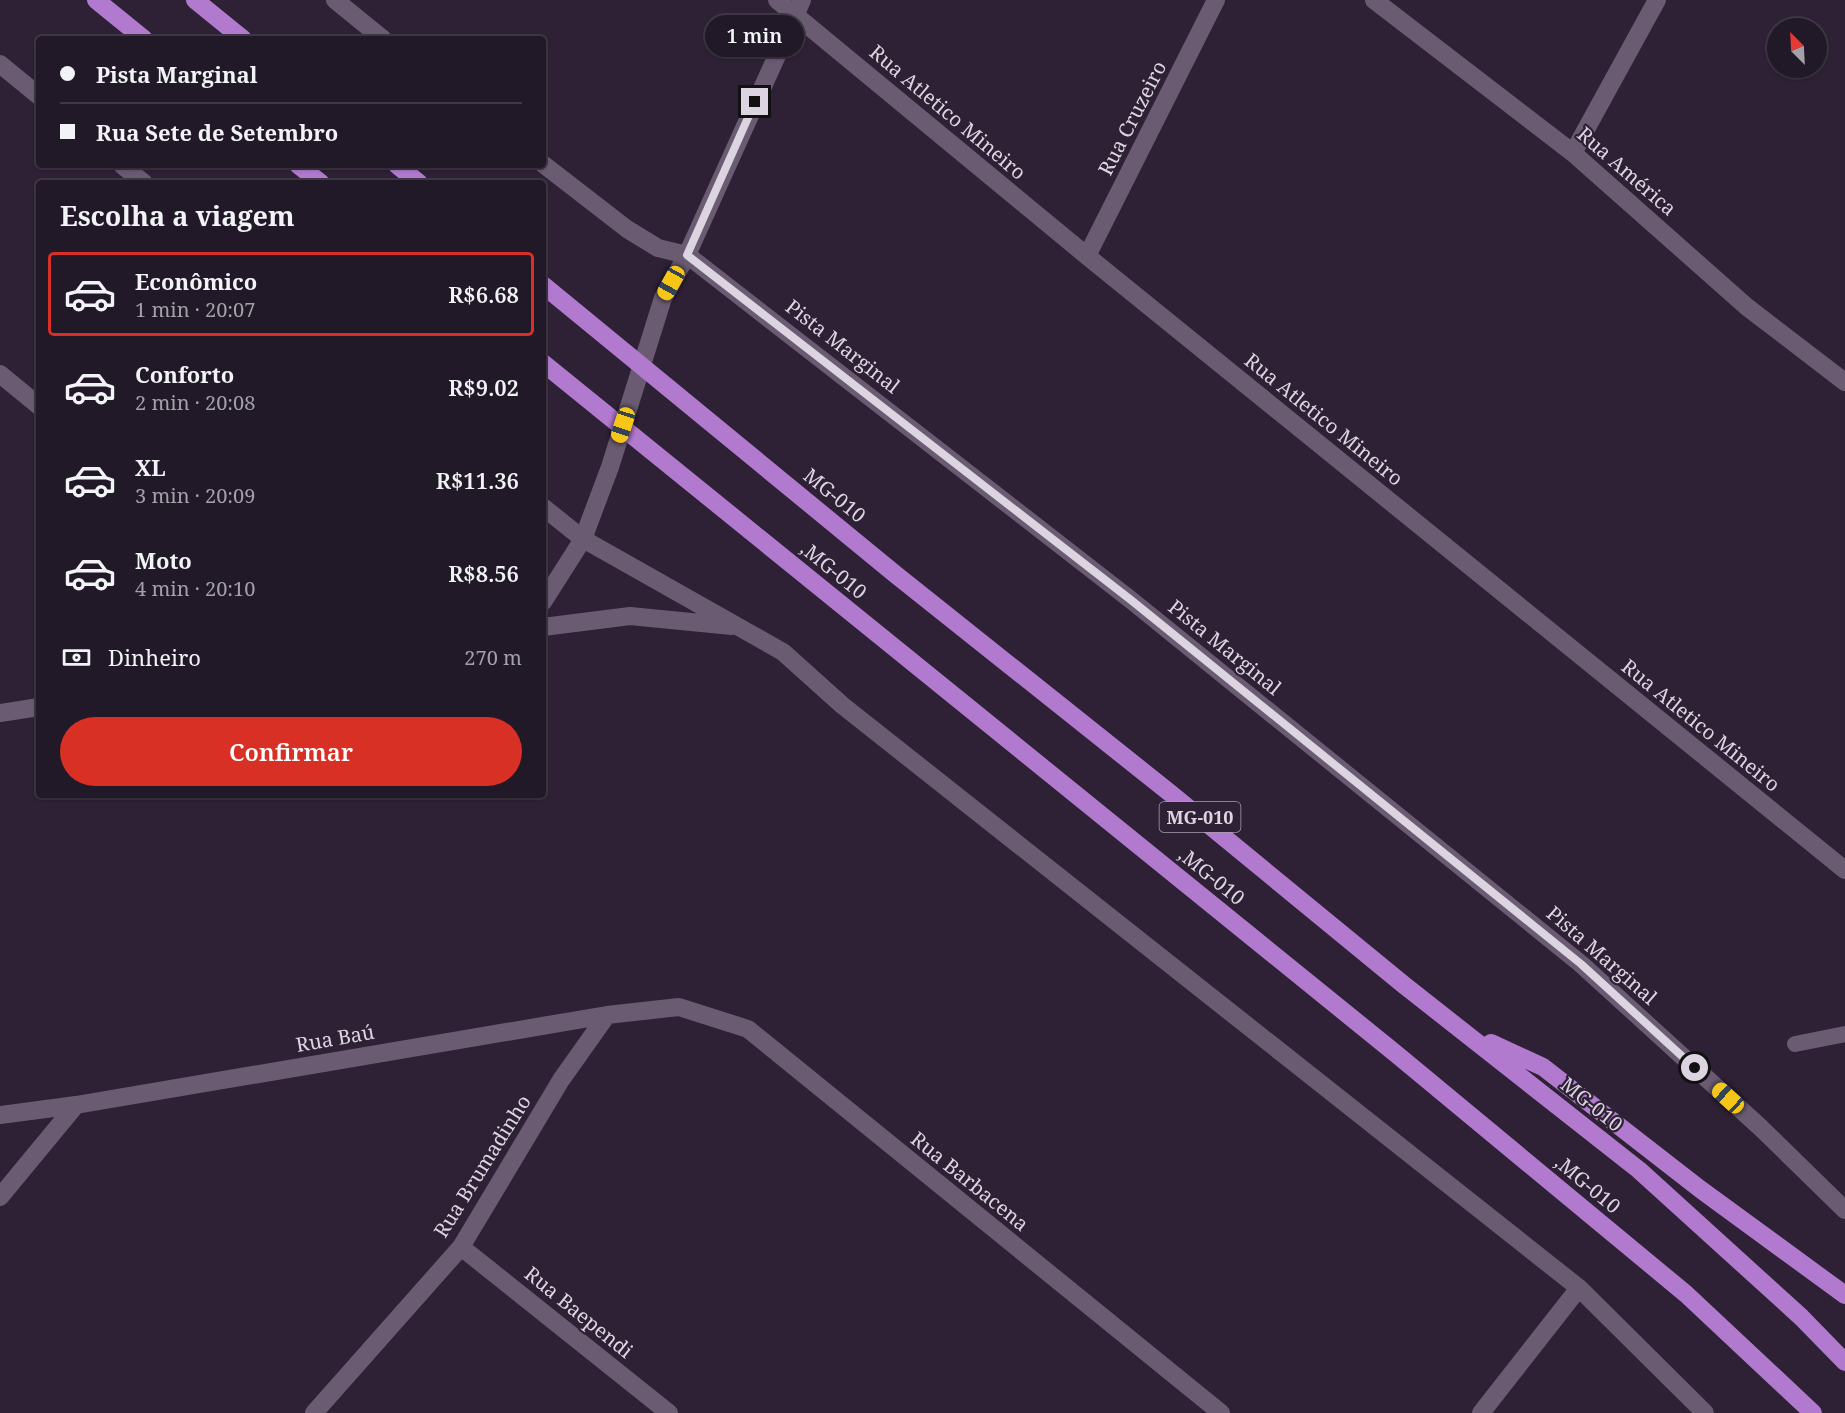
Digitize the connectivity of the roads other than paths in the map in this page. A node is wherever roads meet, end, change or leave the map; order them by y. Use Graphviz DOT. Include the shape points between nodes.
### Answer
graph roads {
  1 [pos="96,0"];
  2 [pos="195,0"];
  3 [pos="335,0"];
  4 [pos="777,0"];
  5 [pos="1216,0"];
  6 [pos="1374,0"];
  7 [pos="1657,0"];
  8 [pos="798,7"];
  9 [pos="140,36"];
  10 [pos="239,36"];
  11 [pos="379,36"];
  12 [pos="0,64"];
  13 [pos="36,94"];
  14 [pos="1573,153"];
  15 [pos="546,166"];
  16 [pos="126,168"];
  17 [pos="302,168"];
  18 [pos="401,168"];
  19 [pos="140,180"];
  20 [pos="317,180"];
  21 [pos="415,180"];
  22 [pos="687,255"];
  23 [pos="1087,256"];
  24 [pos="546,287"];
  25 [pos="546,365"];
  26 [pos="0,375"];
  27 [pos="1845,382"];
  28 [pos="36,404"];
  29 [pos="546,509"];
  30 [pos="583,539"];
  31 [pos="546,597"];
  32 [pos="546,627"];
  33 [pos="741,627"];
  34 [pos="36,707"];
  35 [pos="0,713"];
  36 [pos="1845,870"];
  37 [pos="679,1007"];
  38 [pos="606,1015"];
  39 [pos="1464,1031"];
  40 [pos="1845,1034"];
  41 [pos="1795,1044"];
  42 [pos="76,1105"];
  43 [pos="0,1115"];
  44 [pos="0,1197"];
  45 [pos="1845,1210"];
  46 [pos="461,1247"];
  47 [pos="1580,1287"];
  48 [pos="1845,1295"];
  49 [pos="1845,1362"];
  50 [pos="314,1413"];
  51 [pos="669,1413"];
  52 [pos="1221,1413"];
  53 [pos="1481,1413"];
  54 [pos="1705,1413"];
  55 [pos="1813,1413"];
  1 -- 9 [label="highway"];
  2 -- 10 [label="highway"];
  3 -- 11 [label="street"];
  4 -- 8 [label="street, Rua Atletico Mineiro"];
  5 -- 23 [label="street, Rua Cruzeiro"];
  6 -- 14 [label="street, Rua América"];
  7 -- 14 [label="street"];
  8 -- 22 [label="street"];
  8 -- 23 [label="street, Rua Atletico Mineiro"];
  12 -- 13 [label="street"];
  14 -- 27 [label="street, Rua América" via="1747,307"];
  15 -- 22 [label="street, Pista Marginal" via="627,229 658,248"];
  16 -- 19 [label="street"];
  17 -- 20 [label="highway"];
  18 -- 21 [label="highway"];
  22 -- 30 [label="street" via="663,298"];
  22 -- 45 [label="street, Pista Marginal" via="1131,600 1581,964"];
  23 -- 36 [label="street, Rua Atletico Mineiro"];
  24 -- 39 [label="highway, MG-010 / MG-010" via="895,574"];
  25 -- 55 [label="highway, ,MG-010 / MG-010" via="1413,1068 1686,1294"];
  26 -- 28 [label="street"];
  29 -- 30 [label="street"];
  30 -- 31 [label="street"];
  30 -- 33 [label="street"];
  32 -- 33 [label="street" via="630,616"];
  33 -- 47 [label="street" via="783,652 842,705"];
  34 -- 35 [label="street"];
  37 -- 38 [label="street, Rua Baú"];
  37 -- 52 [label="street, Rua Barbacena" via="748,1029"];
  38 -- 42 [label="street, Rua Baú"];
  38 -- 46 [label="street, Rua Brumadinho" via="561,1080"];
  39 -- 48 [label="highway" via="1543,1067"];
  39 -- 49 [label="highway, MG-010 / MG-010" via="1639,1170"];
  40 -- 41 [label="lane"];
  42 -- 43 [label="street, Rua Baú"];
  42 -- 44 [label="street"];
  46 -- 50 [label="street, Rua Brumadinho"];
  46 -- 51 [label="street, Rua Baependi"];
  47 -- 53 [label="street"];
  47 -- 54 [label="street"];
}
